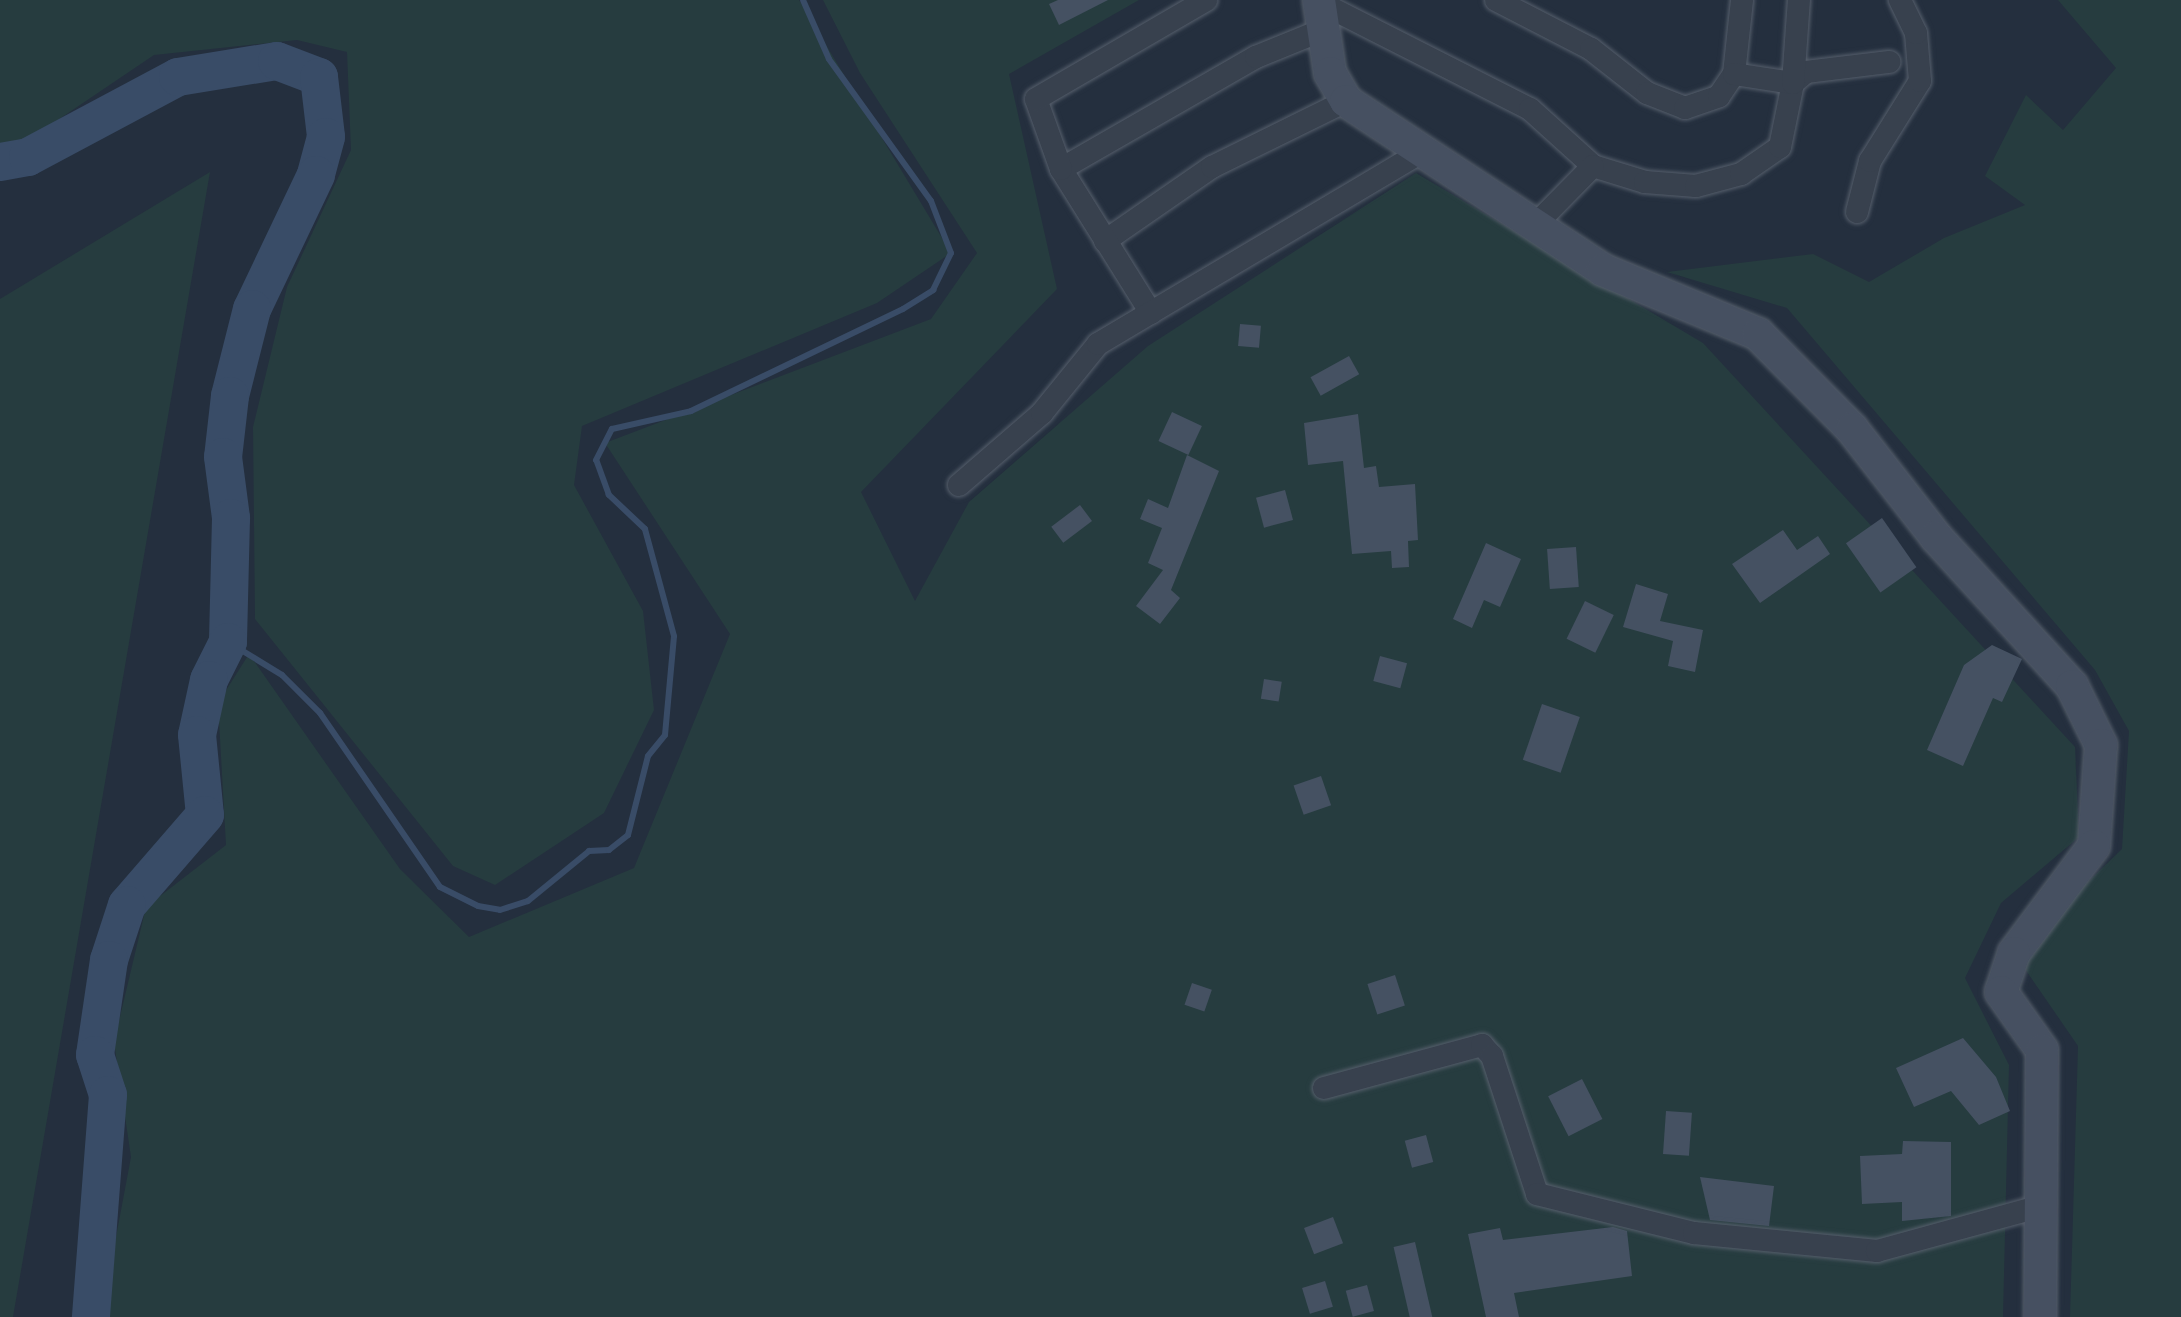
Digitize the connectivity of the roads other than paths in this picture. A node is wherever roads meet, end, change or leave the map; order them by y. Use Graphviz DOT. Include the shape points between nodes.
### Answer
graph roads {
  1 [pos="1206,0"];
  2 [pos="1496,0"];
  3 [pos="1742,0"];
  4 [pos="1799,0"];
  5 [pos="1900,0"];
  6 [pos="1319,11"];
  7 [pos="1889,62"];
  8 [pos="1734,74"];
  9 [pos="1793,83"];
  10 [pos="1346,101"];
  11 [pos="1425,150"];
  12 [pos="1593,166"];
  13 [pos="1061,169"];
  14 [pos="1857,212"];
  15 [pos="1538,222"];
  16 [pos="1105,241"];
  17 [pos="1151,313"];
  18 [pos="959,485"];
  19 [pos="1324,1088"];
  20 [pos="2045,1205"];
  21 [pos="2040,1317"];
  1 -- 13 [label="street" via="1036,99"];
  2 -- 8 [label="street" via="1591,49 1647,93 1685,108 1719,96"];
  3 -- 8 [label="street"];
  4 -- 9 [label="street"];
  5 -- 14 [label="street" via="1916,33 1920,81 1870,161"];
  6 -- 10 [label="street"];
  6 -- 12 [label="street" via="1530,109"];
  6 -- 13 [label="street" via="1256,57"];
  7 -- 9 [label="street" via="1806,72"];
  8 -- 9 [label="street"];
  9 -- 12 [label="street" via="1780,147 1741,174 1696,186 1645,182"];
  10 -- 11 [label="street"];
  10 -- 16 [label="street" via="1212,167"];
  11 -- 15 [label="street"];
  11 -- 17 [label="street"];
  12 -- 15 [label="street"];
  13 -- 16 [label="street"];
  15 -- 20 [label="street" via="1603,270 1758,334 1852,429 1936,537 2072,686 2101,745 2094,846 2014,953 2001,992 2042,1050"];
  16 -- 17 [label="street"];
  17 -- 18 [label="street" via="1098,344 1042,413"];
  19 -- 20 [label="street" via="1482,1045 1492,1056 1537,1194 1694,1233 1877,1251"];
  20 -- 21 [label="street"];
}
